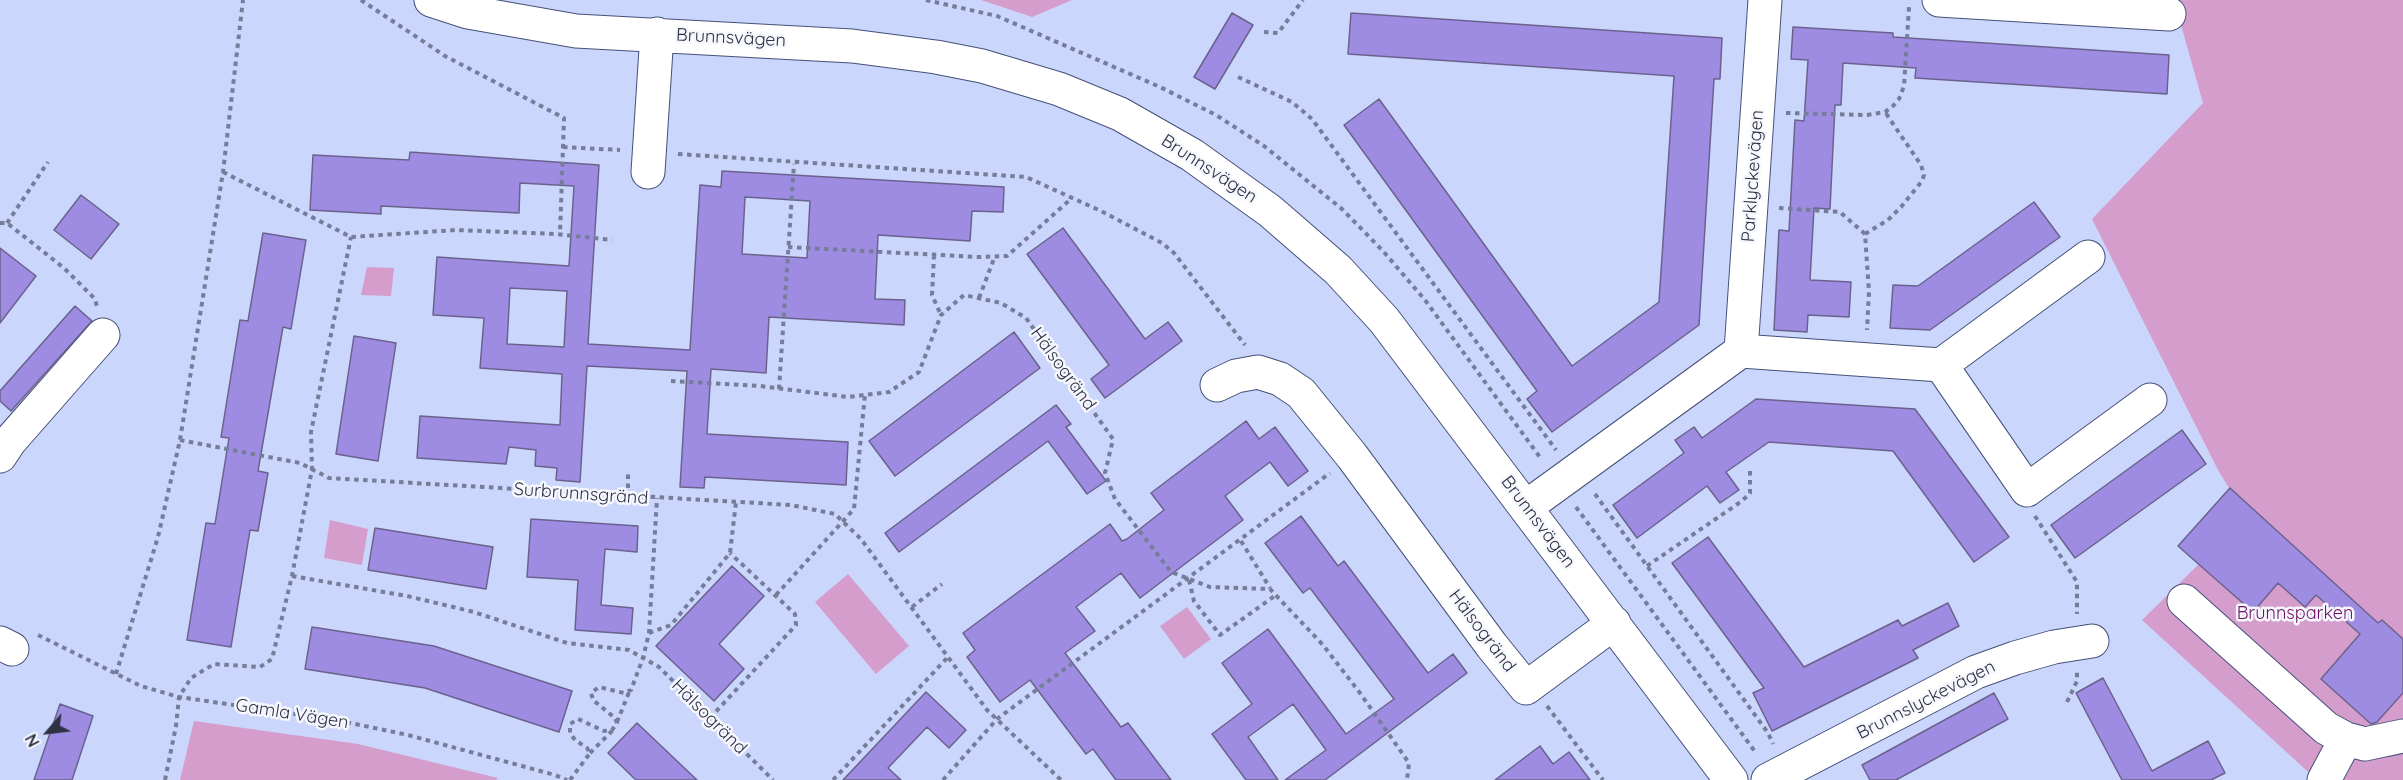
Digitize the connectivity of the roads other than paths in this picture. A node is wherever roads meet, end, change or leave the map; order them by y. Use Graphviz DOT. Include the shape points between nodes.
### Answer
graph roads {
  1 [pos="431,0"];
  2 [pos="1765,0"];
  3 [pos="1939,0"];
  4 [pos="2169,14"];
  5 [pos="657,34"];
  6 [pos="649,162"];
  7 [pos="2088,257"];
  8 [pos="104,335"];
  9 [pos="1742,351"];
  10 [pos="1941,365"];
  11 [pos="1217,385"];
  12 [pos="2150,400"];
  13 [pos="0,456"];
  14 [pos="1526,507"];
  15 [pos="2184,601"];
  16 [pos="1614,623"];
  17 [pos="2084,642"];
  18 [pos="2403,736"];
  19 [pos="2346,739"];
  20 [pos="1778,775"];
  21 [pos="1731,780"];
  22 [pos="2324,780"];
  1 -- 5 [label="street, Brunnsvägen" via="468,12 565,29"];
  2 -- 9 [label="street, Parklyckevägen"];
  3 -- 4 [label="street"];
  5 -- 6 [label="street"];
  5 -- 14 [label="street, Brunnsvägen" via="852,46 936,57 1059,89 1120,114 1192,155 1262,204 1338,270 1384,320"];
  7 -- 10 [label="street"];
  8 -- 13 [label="street"];
  9 -- 10 [label="street"];
  9 -- 14 [label="street"];
  10 -- 12 [label="street" via="2027,490"];
  11 -- 16 [label="street, Hälsogränd" via="1258,372 1280,378 1301,393 1526,688"];
  14 -- 16 [label="street, Brunnsvägen"];
  15 -- 19 [label="street" via="2326,728"];
  16 -- 21 [label="street, Brunnsvägen"];
  17 -- 20 [label="street, Brunnslyckevägen" via="2015,658 1976,672"];
  18 -- 19 [label="street" via="2365,744"];
  19 -- 22 [label="street"];
}
